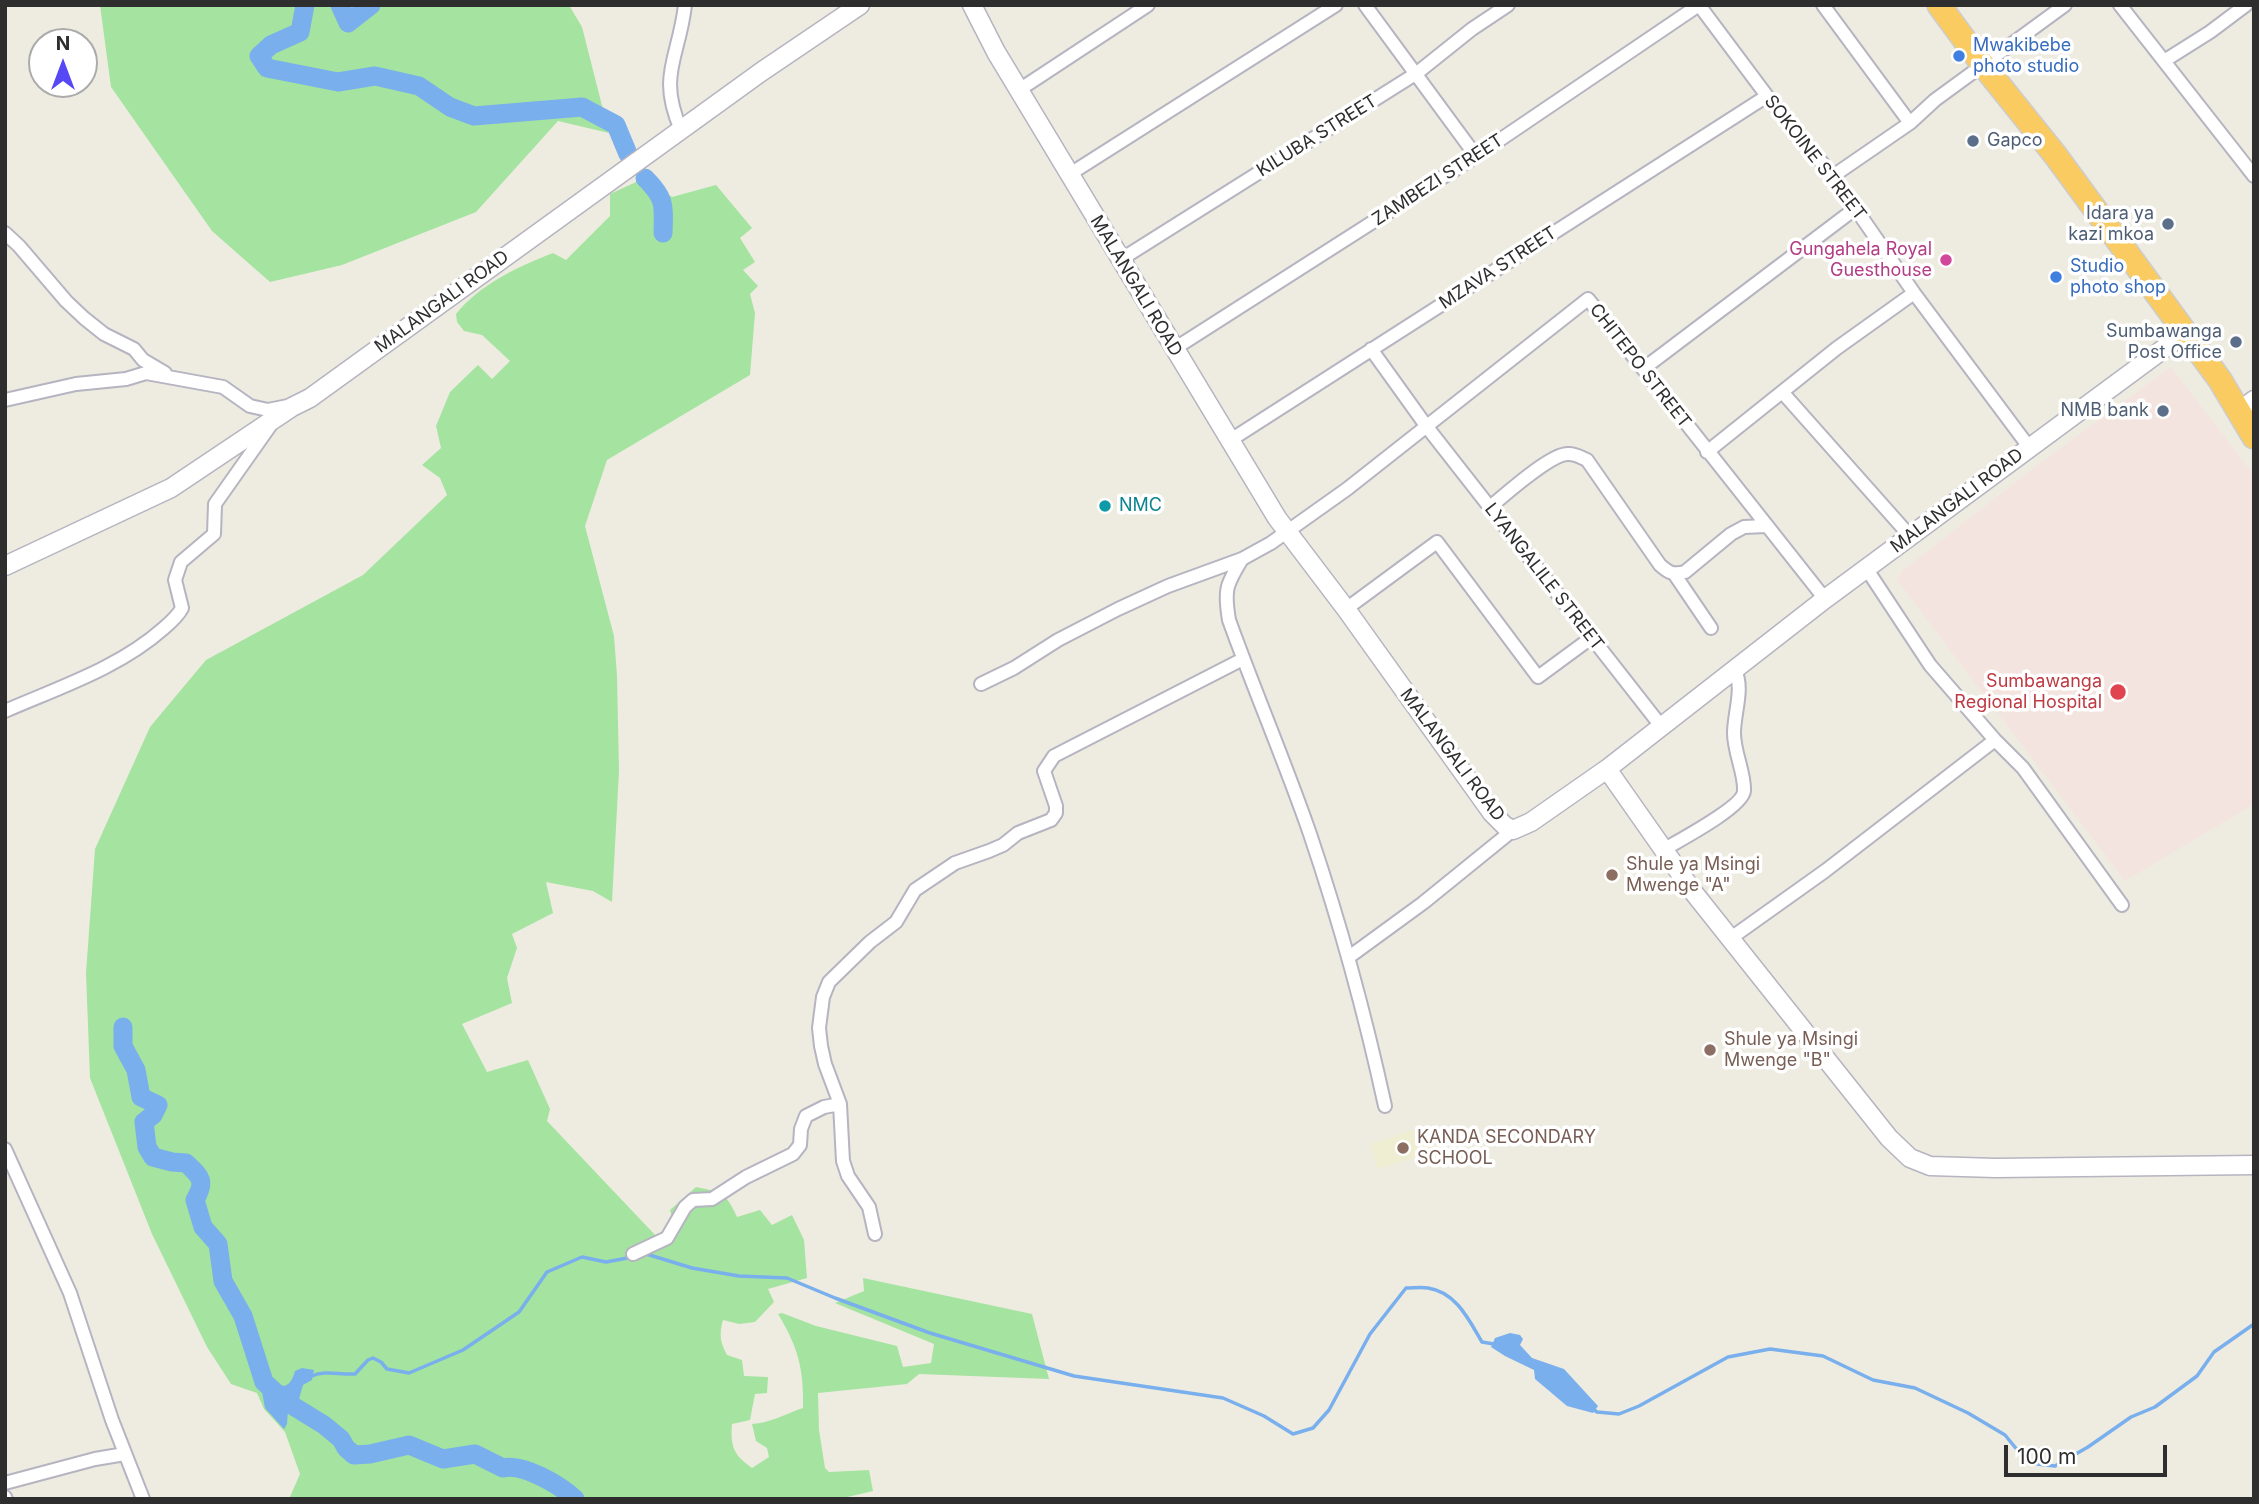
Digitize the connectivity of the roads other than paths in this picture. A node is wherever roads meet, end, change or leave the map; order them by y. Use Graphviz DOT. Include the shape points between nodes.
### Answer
graph roads {
  1 [pos="685,5"];
  2 [pos="860,5"];
  3 [pos="972,5"];
  4 [pos="1148,5"];
  5 [pos="1336,5"];
  6 [pos="1365,5"];
  7 [pos="1508,5"];
  8 [pos="1699,5"];
  9 [pos="1823,5"];
  10 [pos="1939,5"];
  11 [pos="2065,5"];
  12 [pos="2120,5"];
  13 [pos="2246,5"];
  14 [pos="2164,61"];
  15 [pos="1983,65"];
  16 [pos="1417,73"];
  17 [pos="1019,90"];
  18 [pos="1767,96"];
  19 [pos="1910,123"];
  20 [pos="681,130"];
  21 [pos="1476,156"];
  22 [pos="1070,174"];
  23 [pos="1833,176"];
  24 [pos="2254,176"];
  25 [pos="1856,208"];
  26 [pos="5,233"];
  27 [pos="1120,260"];
  28 [pos="1914,293"];
  29 [pos="2185,333"];
  30 [pos="1174,349"];
  31 [pos="1370,349"];
  32 [pos="1643,369"];
  33 [pos="174,379"];
  34 [pos="2220,380"];
  35 [pos="1783,393"];
  36 [pos="310,398"];
  37 [pos="5,400"];
  38 [pos="2252,404"];
  39 [pos="274,420"];
  40 [pos="1427,427"];
  41 [pos="2253,434"];
  42 [pos="1229,441"];
  43 [pos="2029,447"];
  44 [pos="1707,452"];
  45 [pos="1490,507"];
  46 [pos="1766,526"];
  47 [pos="1288,532"];
  48 [pos="1910,536"];
  49 [pos="1242,559"];
  50 [pos="5,566"];
  51 [pos="1866,568"];
  52 [pos="1675,575"];
  53 [pos="1825,599"];
  54 [pos="1346,609"];
  55 [pos="1711,628"];
  56 [pos="1591,638"];
  57 [pos="1243,659"];
  58 [pos="1735,670"];
  59 [pos="981,684"];
  60 [pos="5,711"];
  61 [pos="1661,726"];
  62 [pos="1995,740"];
  63 [pos="1607,769"];
  64 [pos="1513,830"];
  65 [pos="1663,850"];
  66 [pos="2122,905"];
  67 [pos="1731,938"];
  68 [pos="1349,957"];
  69 [pos="840,1104"];
  70 [pos="1385,1106"];
  71 [pos="5,1149"];
  72 [pos="2254,1166"];
  73 [pos="874,1234"];
  74 [pos="633,1254"];
  75 [pos="125,1454"];
  76 [pos="5,1483"];
  77 [pos="143,1499"];
  1 -- 20 [label="street" via="670,73 672,107"];
  2 -- 20 [label="street, MALANGALI ROAD"];
  3 -- 17 [label="street, MALANGALI ROAD"];
  4 -- 17 [label="street"];
  5 -- 22 [label="street"];
  6 -- 16 [label="street"];
  7 -- 16 [label="street, KILUBA STREET"];
  8 -- 18 [label="street, SOKOINE STREET"];
  8 -- 21 [label="street, ZAMBEZI STREET"];
  9 -- 19 [label="street"];
  10 -- 15 [label="highway"];
  11 -- 15 [label="street"];
  12 -- 14 [label="street"];
  13 -- 14 [label="street"];
  14 -- 24 [label="street"];
  15 -- 19 [label="street"];
  15 -- 29 [label="highway" via="2056,156"];
  16 -- 21 [label="street"];
  16 -- 27 [label="street, KILUBA STREET"];
  17 -- 22 [label="street, MALANGALI ROAD"];
  18 -- 23 [label="street, SOKOINE STREET"];
  18 -- 31 [label="street, MZAVA STREET"];
  19 -- 23 [label="street"];
  20 -- 36 [label="street, MALANGALI ROAD"];
  21 -- 30 [label="street, ZAMBEZI STREET"];
  22 -- 27 [label="street, MALANGALI ROAD"];
  23 -- 25 [label="street, SOKOINE STREET"];
  25 -- 28 [label="street, SOKOINE STREET"];
  25 -- 32 [label="street"];
  26 -- 33 [label="street" via="84,318"];
  27 -- 30 [label="street, MALANGALI ROAD"];
  28 -- 35 [label="street"];
  28 -- 43 [label="street, SOKOINE STREET"];
  29 -- 34 [label="highway"];
  29 -- 43 [label="street, MALANGALI ROAD"];
  30 -- 42 [label="street, MALANGALI ROAD"];
  31 -- 40 [label="street, LYANGALILE STREET"];
  31 -- 42 [label="street, MZAVA STREET"];
  32 -- 40 [label="street, CHITEPO STREET" via="1590,296"];
  32 -- 44 [label="street, CHITEPO STREET"];
  33 -- 36 [label="street" via="223,387 250,406 268,410"];
  33 -- 37 [label="street" via="146,373"];
  34 -- 38 [label="highway"];
  34 -- 41 [label="highway"];
  35 -- 44 [label="street"];
  35 -- 48 [label="street"];
  36 -- 39 [label="street, MALANGALI ROAD"];
  39 -- 50 [label="street, MALANGALI ROAD" via="171,488"];
  39 -- 60 [label="street" via="215,504 214,534 181,562 175,580 182,608 178,615 116,662"];
  40 -- 45 [label="street, LYANGALILE STREET"];
  40 -- 47 [label="street, CHITEPO STREET"];
  42 -- 47 [label="street, MALANGALI ROAD"];
  43 -- 48 [label="street, MALANGALI ROAD"];
  44 -- 46 [label="street, CHITEPO STREET"];
  45 -- 52 [label="street" via="1551,459 1574,453 1587,460 1660,565"];
  45 -- 56 [label="street, LYANGALILE STREET"];
  46 -- 52 [label="street" via="1744,527 1731,534"];
  46 -- 53 [label="street, CHITEPO STREET"];
  47 -- 49 [label="street, CHITEPO STREET"];
  47 -- 54 [label="street, MALANGALI ROAD"];
  48 -- 51 [label="street, MALANGALI ROAD"];
  49 -- 57 [label="street" via="1225,596"];
  49 -- 59 [label="street, CHITEPO STREET" via="1118,609"];
  51 -- 53 [label="street, MALANGALI ROAD"];
  51 -- 62 [label="street" via="1930,665"];
  52 -- 55 [label="street"];
  53 -- 58 [label="street, MALANGALI ROAD"];
  54 -- 56 [label="street" via="1437,542 1538,677"];
  54 -- 64 [label="street, MALANGALI ROAD" via="1492,813"];
  56 -- 61 [label="street, LYANGALILE STREET"];
  57 -- 68 [label="street" via="1301,811"];
  57 -- 69 [label="street" via="1054,756 1044,771 1056,806 1051,820 955,863 915,890 896,922 829,982 819,1028 825,1064"];
  58 -- 61 [label="street, MALANGALI ROAD"];
  58 -- 65 [label="street" via="1739,686 1734,747 1743,797"];
  61 -- 63 [label="street, MALANGALI ROAD"];
  62 -- 66 [label="street" via="2023,768"];
  62 -- 67 [label="street"];
  63 -- 64 [label="street, MALANGALI ROAD"];
  63 -- 65 [label="street"];
  64 -- 68 [label="street"];
  65 -- 67 [label="street"];
  67 -- 72 [label="street" via="1889,1138 1910,1158 1930,1166 1989,1168"];
  68 -- 70 [label="street"];
  69 -- 73 [label="street" via="843,1161 848,1177 869,1207"];
  69 -- 74 [label="street" via="806,1116 800,1145 793,1154 712,1199 693,1200 667,1238"];
  71 -- 75 [label="street" via="70,1293"];
  75 -- 76 [label="street"];
  75 -- 77 [label="street"];
}
